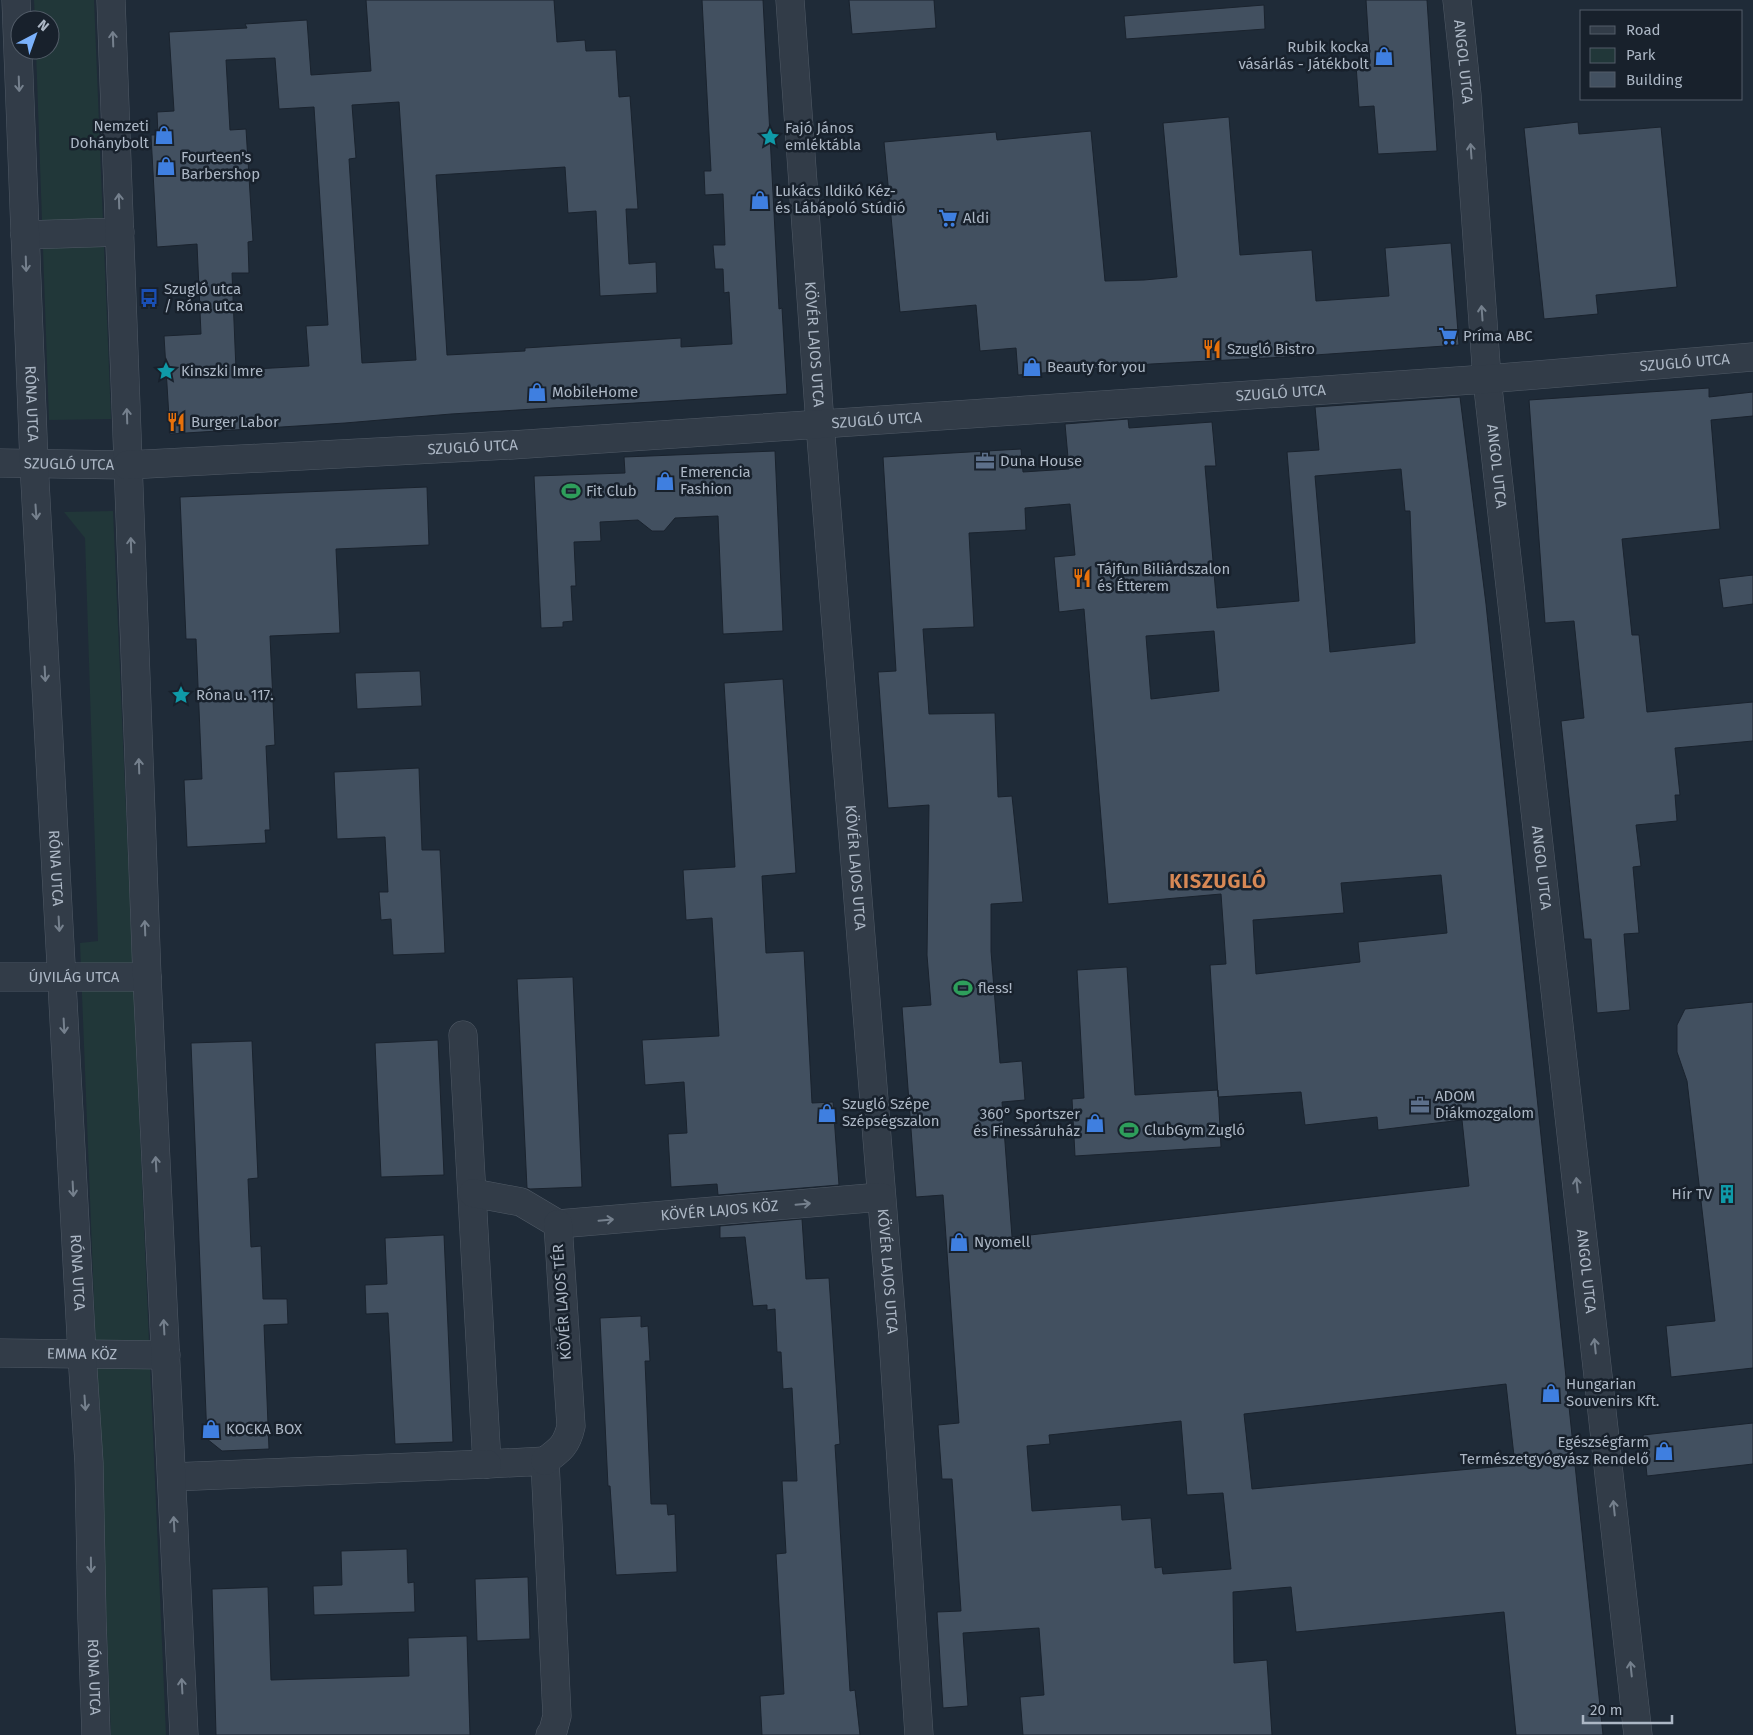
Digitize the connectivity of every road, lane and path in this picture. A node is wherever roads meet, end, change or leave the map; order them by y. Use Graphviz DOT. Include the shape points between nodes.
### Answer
graph roads {
  1 [pos="16,0"];
  2 [pos="111,0"];
  3 [pos="790,0"];
  4 [pos="1457,0"];
  5 [pos="120,232"];
  6 [pos="25,235"];
  7 [pos="1753,358"];
  8 [pos="1487,379"];
  9 [pos="820,424"];
  10 [pos="0,463"];
  11 [pos="34,463"];
  12 [pos="128,465"];
  13 [pos="0,977"];
  14 [pos="147,977"];
  15 [pos="62,978"];
  16 [pos="463,1035"];
  17 [pos="472,1193"];
  18 [pos="881,1197"];
  19 [pos="558,1224"];
  20 [pos="0,1353"];
  21 [pos="82,1354"];
  22 [pos="166,1355"];
  23 [pos="545,1461"];
  24 [pos="487,1464"];
  25 [pos="172,1477"];
  26 [pos="96,1735"];
  27 [pos="184,1735"];
  28 [pos="550,1735"];
  29 [pos="918,1735"];
  30 [pos="1638,1735"];
  1 -- 6 [label="street, RÓNA UTCA, one-way"];
  5 -- 2 [label="street, one-way"];
  3 -- 9 [label="street, KÖVÉR LAJOS UTCA"];
  8 -- 4 [label="street, ANGOL UTCA, one-way"];
  5 -- 6 [label="street"];
  12 -- 5 [label="street, one-way"];
  6 -- 11 [label="street, RÓNA UTCA, one-way"];
  7 -- 8 [label="street, SZUGLÓ UTCA"];
  8 -- 9 [label="street, SZUGLÓ UTCA"];
  30 -- 8 [label="street, ANGOL UTCA, one-way"];
  9 -- 12 [label="street, SZUGLÓ UTCA" via="512,445"];
  9 -- 18 [label="street, KÖVÉR LAJOS UTCA"];
  10 -- 11 [label="street, SZUGLÓ UTCA"];
  11 -- 12 [label="street, SZUGLÓ UTCA"];
  11 -- 15 [label="street, RÓNA UTCA, one-way"];
  14 -- 12 [label="street, one-way"];
  13 -- 15 [label="street, ÚJVILÁG UTCA"];
  14 -- 15 [label="street, ÚJVILÁG UTCA"];
  22 -- 14 [label="street, one-way"];
  15 -- 21 [label="street, RÓNA UTCA, one-way"];
  16 -- 17 [label="street"];
  17 -- 19 [label="street, KÖVÉR LAJOS TÉR" via="521,1202"];
  17 -- 24 [label="street"];
  19 -- 18 [label="street, KÖVÉR LAJOS KÖZ, one-way"];
  18 -- 29 [label="street, KÖVÉR LAJOS UTCA"];
  19 -- 23 [label="street, KÖVÉR LAJOS TÉR" via="571,1426 568,1440 560,1451"];
  20 -- 21 [label="street, EMMA KÖZ"];
  21 -- 22 [label="street, EMMA KÖZ"];
  21 -- 26 [label="street, RÓNA UTCA, one-way" via="89,1464"];
  22 -- 25 [label="street"];
  23 -- 24 [label="street"];
  23 -- 28 [label="street" via="557,1716"];
  24 -- 25 [label="street"];
  27 -- 25 [label="street, one-way"];
}
